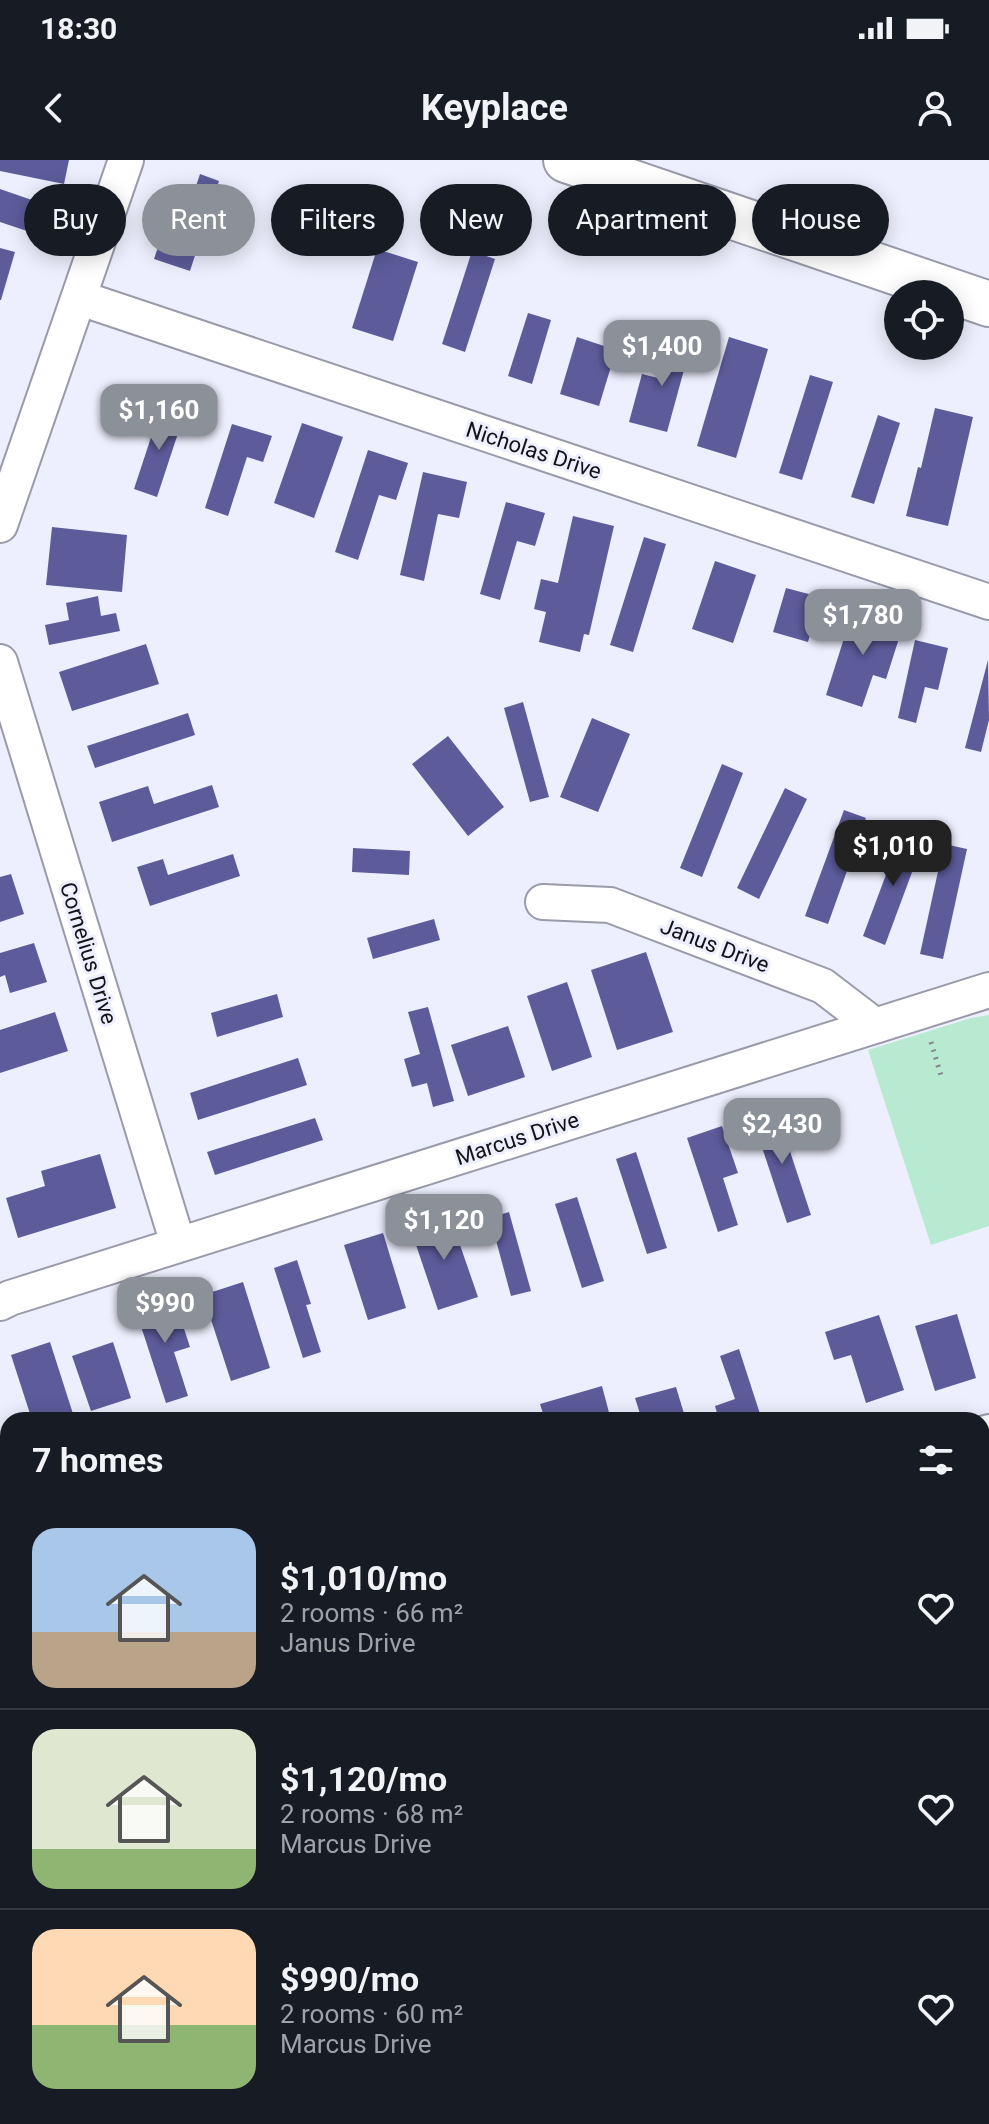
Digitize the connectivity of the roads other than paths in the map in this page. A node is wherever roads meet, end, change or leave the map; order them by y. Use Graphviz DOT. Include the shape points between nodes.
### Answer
graph roads {
  1 [pos="126,160"];
  2 [pos="566,160"];
  3 [pos="80,298"];
  4 [pos="989,304"];
  5 [pos="0,525"];
  6 [pos="989,602"];
  7 [pos="0,662"];
  8 [pos="543,902"];
  9 [pos="989,990"];
  10 [pos="874,1025"];
  11 [pos="178,1244"];
  12 [pos="0,1303"];
  1 -- 3 [label="street"];
  2 -- 4 [label="main road"];
  3 -- 5 [label="street"];
  3 -- 6 [label="street, Nicholas Drive"];
  7 -- 11 [label="street, Cornelius Drive"];
  8 -- 10 [label="street, Janus Drive" via="610,905 823,986"];
  9 -- 10 [label="street, Marcus Drive"];
  10 -- 11 [label="street, Marcus Drive"];
  11 -- 12 [label="street, Marcus Drive"];
}
